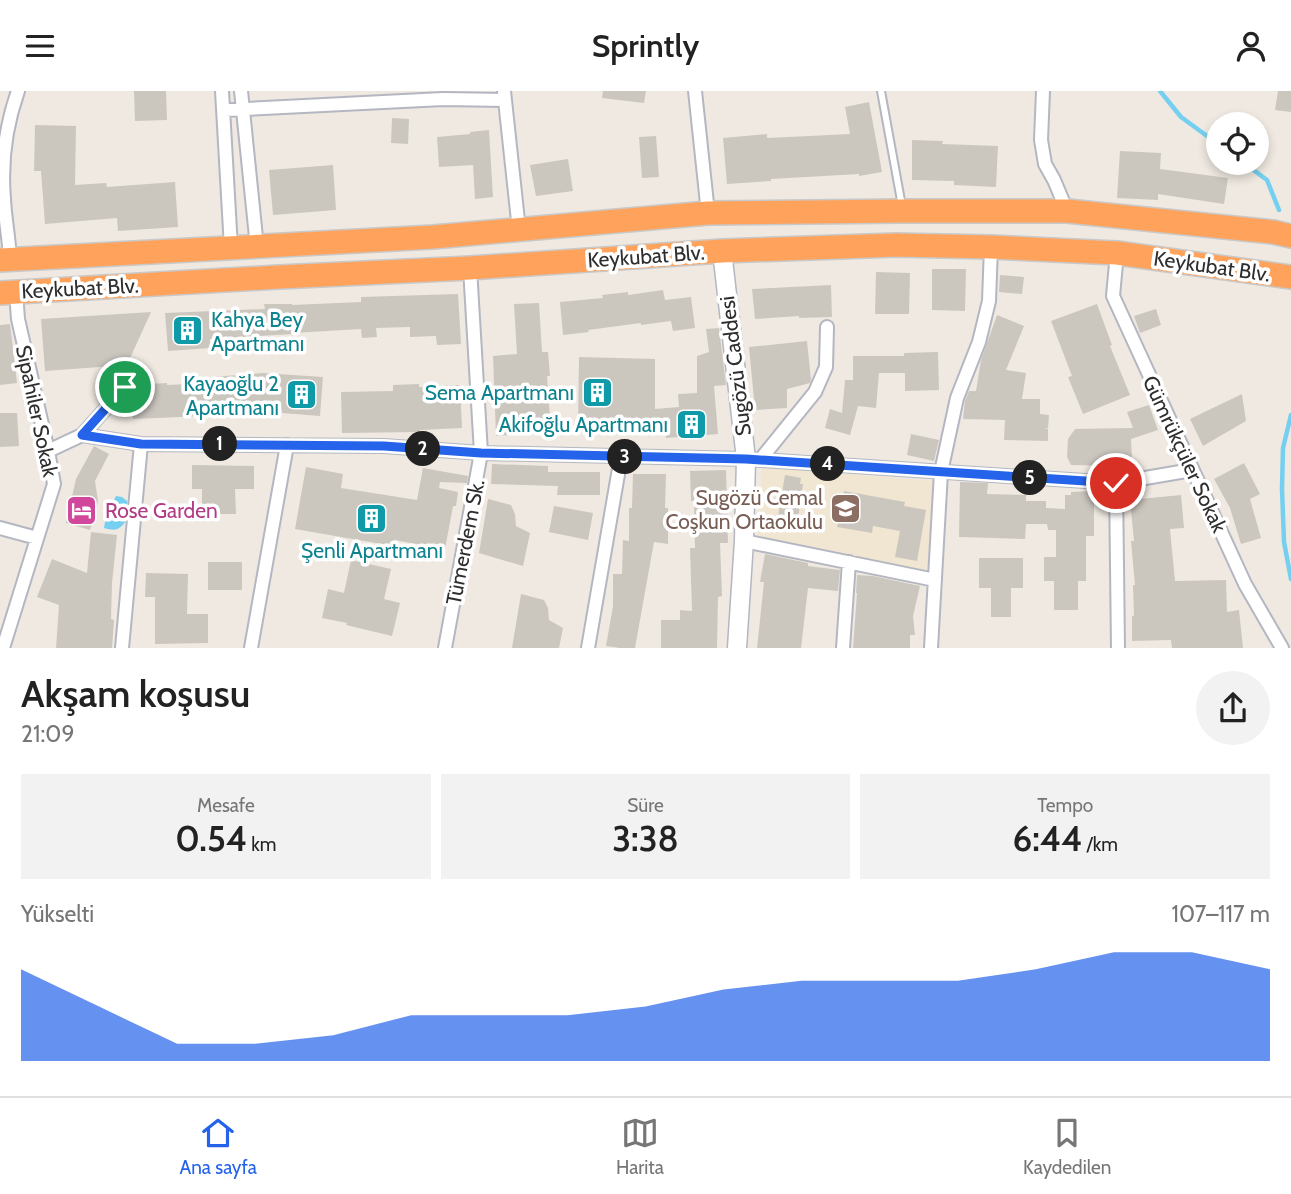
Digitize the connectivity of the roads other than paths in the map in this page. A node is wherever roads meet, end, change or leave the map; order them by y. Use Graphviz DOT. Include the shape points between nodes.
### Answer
graph roads {
  1 [pos="18,91"];
  2 [pos="222,91"];
  3 [pos="240,91"];
  4 [pos="695,91"];
  5 [pos="881,91"];
  6 [pos="1043,91"];
  7 [pos="505,95"];
  8 [pos="241,109"];
  9 [pos="224,110"];
  10 [pos="5,115"];
  11 [pos="902,211"];
  12 [pos="1067,212"];
  13 [pos="708,213"];
  14 [pos="519,230"];
  15 [pos="1291,236"];
  16 [pos="257,247"];
  17 [pos="991,247"];
  18 [pos="231,248"];
  19 [pos="722,251"];
  20 [pos="4,252"];
  21 [pos="1117,253"];
  22 [pos="470,268"];
  23 [pos="1291,277"];
  24 [pos="5,295"];
  25 [pos="827,327"];
  26 [pos="104,388"];
  27 [pos="121,391"];
  28 [pos="82,435"];
  29 [pos="141,444"];
  30 [pos="287,445"];
  31 [pos="48,451"];
  32 [pos="481,453"];
  33 [pos="621,457"];
  34 [pos="753,459"];
  35 [pos="1192,470"];
  36 [pos="941,472"];
  37 [pos="1116,483"];
  38 [pos="0,528"];
  39 [pos="37,538"];
  40 [pos="744,541"];
  41 [pos="849,562"];
  42 [pos="935,580"];
  43 [pos="3,648"];
  44 [pos="122,648"];
  45 [pos="251,648"];
  46 [pos="445,648"];
  47 [pos="589,648"];
  48 [pos="737,648"];
  49 [pos="843,648"];
  50 [pos="931,648"];
  51 [pos="1118,648"];
  52 [pos="1282,648"];
  1 -- 10 [label="street"];
  2 -- 9 [label="street"];
  3 -- 8 [label="street"];
  4 -- 13 [label="street"];
  5 -- 11 [label="lane"];
  6 -- 12 [label="street" via="1045,164"];
  7 -- 8 [label="street"];
  7 -- 14 [label="street"];
  8 -- 9 [label="street"];
  8 -- 16 [label="street"];
  9 -- 18 [label="street"];
  10 -- 20 [label="street"];
  11 -- 12 [label="highway, Keykubat Blv."];
  11 -- 13 [label="highway, Keykubat Blv."];
  12 -- 15 [label="highway, Keykubat Blv."];
  13 -- 14 [label="highway, Keykubat Blv."];
  14 -- 16 [label="highway, Keykubat Blv."];
  16 -- 18 [label="highway, Keykubat Blv."];
  17 -- 19 [label="highway, Keykubat Blv."];
  17 -- 21 [label="highway, Keykubat Blv."];
  17 -- 36 [label="street" via="989,301 957,398"];
  18 -- 20 [label="highway, Keykubat Blv."];
  19 -- 22 [label="highway, Keykubat Blv."];
  19 -- 34 [label="street, Sugözü Caddesi"];
  21 -- 23 [label="highway, Keykubat Blv."];
  21 -- 35 [label="street, Gümrükçüler Sokak" via="1113,296"];
  22 -- 24 [label="highway, Keykubat Blv."];
  22 -- 32 [label="street, Tümerdem Sk."];
  24 -- 31 [label="street, Sipahiler Sokak" via="18,319"];
  25 -- 34 [label="street" via="826,367 815,392"];
  26 -- 27 [label="lane"];
  27 -- 28 [label="street"];
  28 -- 29 [label="street"];
  28 -- 31 [label="street"];
  29 -- 30 [label="street"];
  29 -- 44 [label="street"];
  30 -- 32 [label="street"];
  30 -- 45 [label="street"];
  31 -- 39 [label="street, Sipahiler Sokak" via="54,484"];
  32 -- 33 [label="street"];
  32 -- 46 [label="street, Tümerdem Sk."];
  33 -- 34 [label="street"];
  33 -- 47 [label="street"];
  34 -- 36 [label="street"];
  34 -- 40 [label="street, Sugözü Caddesi"];
  35 -- 37 [label="street"];
  35 -- 52 [label="street, Gümrükçüler Sokak" via="1245,584"];
  36 -- 37 [label="street"];
  36 -- 42 [label="street"];
  37 -- 51 [label="street"];
  38 -- 39 [label="street"];
  39 -- 43 [label="street, Sipahiler Sokak"];
  40 -- 41 [label="street"];
  40 -- 48 [label="street, Sugözü Caddesi"];
  41 -- 42 [label="street"];
  41 -- 49 [label="street"];
  42 -- 50 [label="street"];
}
